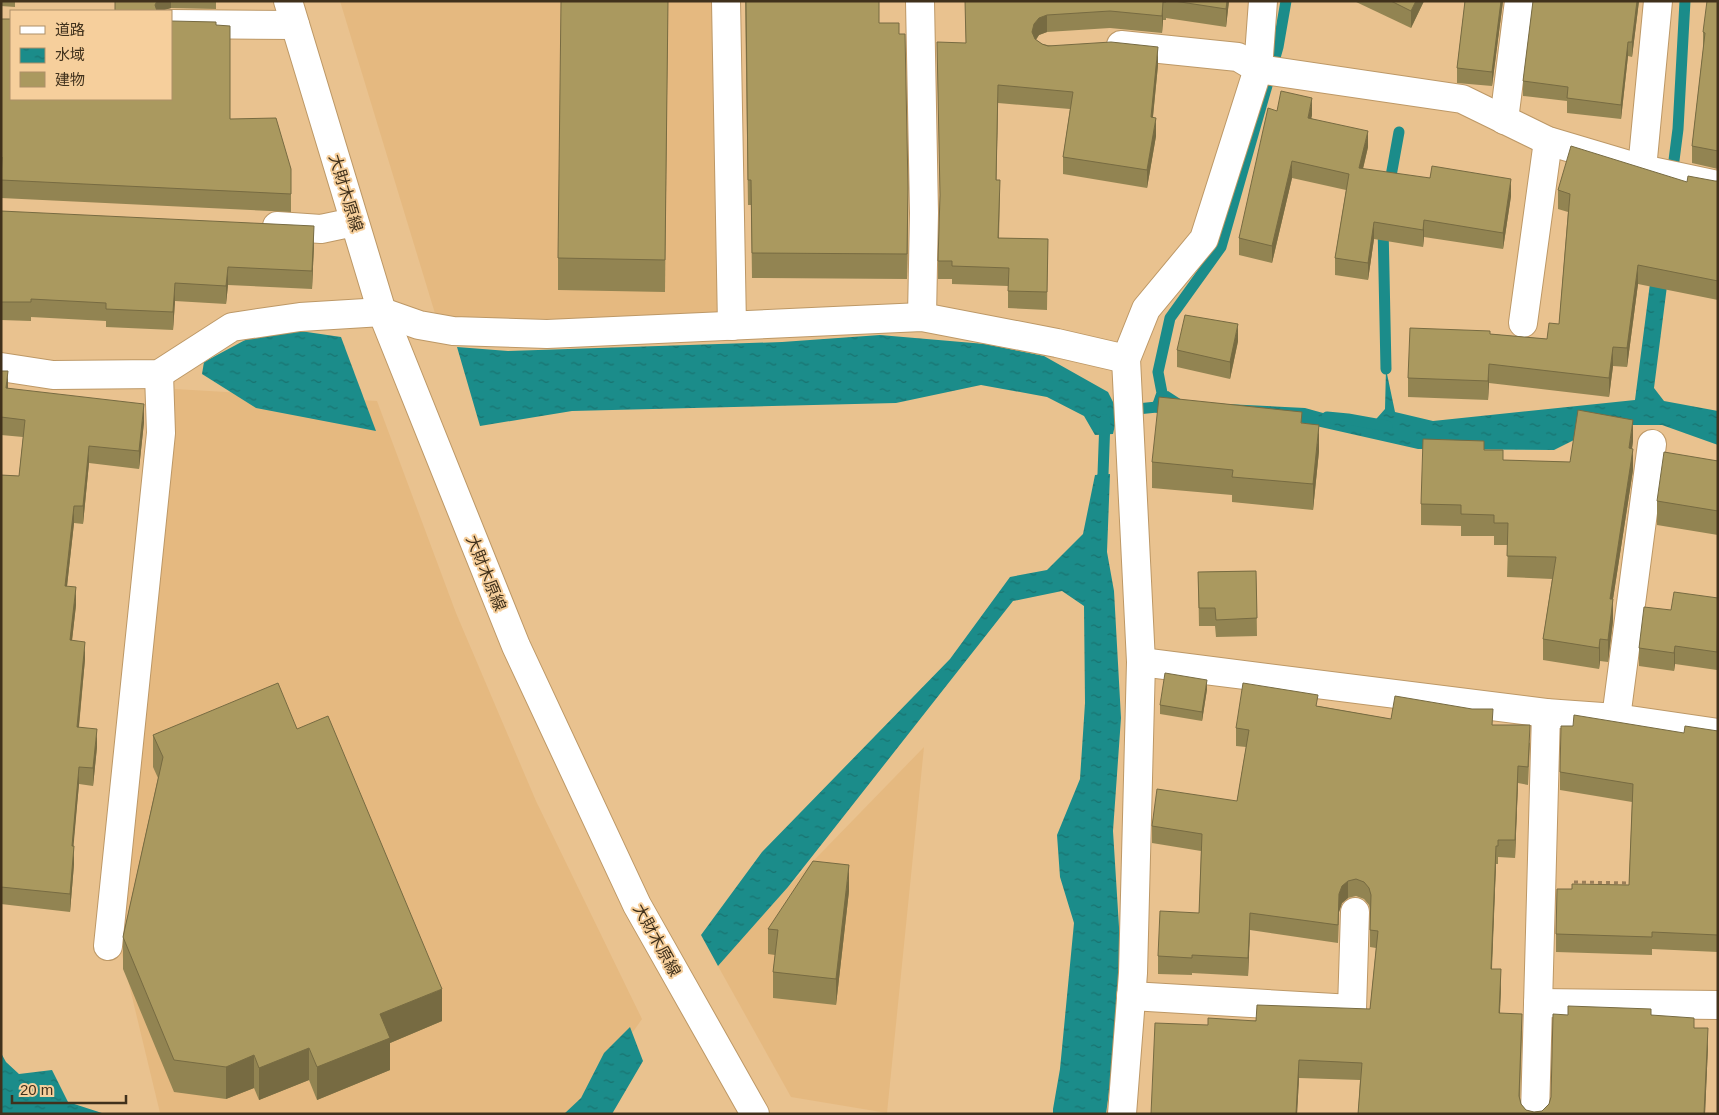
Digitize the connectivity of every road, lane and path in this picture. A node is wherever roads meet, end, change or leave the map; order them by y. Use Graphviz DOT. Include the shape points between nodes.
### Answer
graph roads {
  1 [pos="726,1"];
  2 [pos="920,1"];
  3 [pos="1263,1"];
  4 [pos="1519,1"];
  5 [pos="1658,1"];
  6 [pos="291,13"];
  7 [pos="172,24"];
  8 [pos="1093,45"];
  9 [pos="1258,69"];
  10 [pos="1504,120"];
  11 [pos="1548,142"];
  12 [pos="1650,171"];
  13 [pos="1706,182"];
  14 [pos="354,222"];
  15 [pos="254,225"];
  16 [pos="382,312"];
  17 [pos="922,317"];
  18 [pos="1523,323"];
  19 [pos="732,326"];
  20 [pos="1126,360"];
  21 [pos="1,367"];
  22 [pos="159,374"];
  23 [pos="1652,444"];
  24 [pos="1141,662"];
  25 [pos="1546,713"];
  26 [pos="1616,718"];
  27 [pos="1718,733"];
  28 [pos="1541,881"];
  29 [pos="1639,884"];
  30 [pos="1355,912"];
  31 [pos="108,946"];
  32 [pos="1131,996"];
  33 [pos="1538,1004"];
  34 [pos="1718,1005"];
  35 [pos="755,1114"];
  36 [pos="1122,1114"];
  37 [pos="1535,1114"];
  1 -- 19 [label="street"];
  2 -- 17 [label="street" via="924,213"];
  3 -- 9 [label="street"];
  4 -- 10 [label="street"];
  5 -- 12 [label="street"];
  6 -- 7 [label="street"];
  6 -- 14 [label="street, 大財木原線"];
  8 -- 9 [label="street" via="1238,57"];
  9 -- 10 [label="street" via="1462,99"];
  9 -- 20 [label="street" via="1204,239 1146,309"];
  10 -- 11 [label="street"];
  11 -- 12 [label="street"];
  11 -- 18 [label="street"];
  12 -- 13 [label="street"];
  14 -- 15 [label="street" via="321,228"];
  14 -- 16 [label="street, 大財木原線"];
  16 -- 19 [label="street" via="419,325 454,332 547,334"];
  16 -- 22 [label="street" via="300,317 232,326"];
  16 -- 35 [label="street, 大財木原線" via="524,664 637,905"];
  17 -- 19 [label="street"];
  17 -- 20 [label="street"];
  20 -- 24 [label="street"];
  21 -- 22 [label="street" via="53,375"];
  22 -- 31 [label="street" via="161,433"];
  23 -- 26 [label="street"];
  24 -- 25 [label="street"];
  24 -- 32 [label="street"];
  25 -- 26 [label="street"];
  25 -- 28 [label="street"];
  26 -- 27 [label="street"];
  28 -- 29 [label="path"];
  28 -- 33 [label="street"];
  30 -- 32 [label="street" via="1352,1009"];
  32 -- 36 [label="street"];
  33 -- 34 [label="street"];
  33 -- 37 [label="street"];
}
